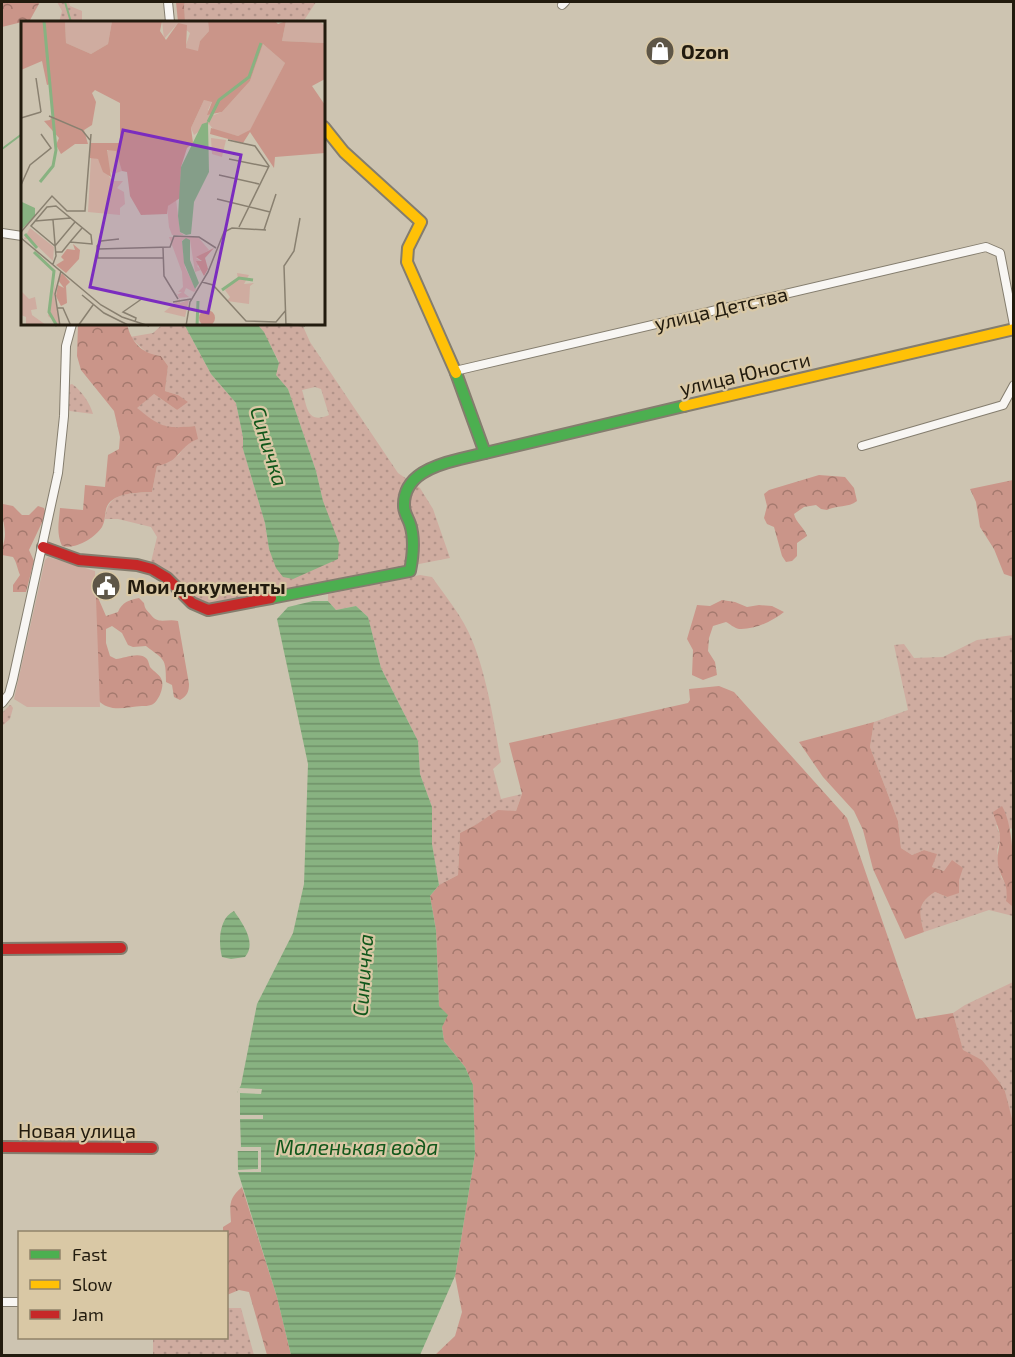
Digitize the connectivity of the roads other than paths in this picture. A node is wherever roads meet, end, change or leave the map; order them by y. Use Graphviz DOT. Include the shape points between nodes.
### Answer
graph roads {
  1 [pos="168,2"];
  2 [pos="170,21"];
  3 [pos="326,130"];
  4 [pos="2,232"];
  5 [pos="21,236"];
  6 [pos="71,326"];
  7 [pos="1014,327"];
  8 [pos="455,371"];
  9 [pos="1014,385"];
  10 [pos="862,446"];
  11 [pos="485,453"];
  12 [pos="43,548"];
  13 [pos="2,703"];
  14 [pos="121,948"];
  15 [pos="2,949"];
  16 [pos="2,1147"];
  17 [pos="152,1148"];
  18 [pos="2,1302"];
  19 [pos="18,1302"];
  1 -- 2 [label="street"];
  3 -- 8 [label="street" via="344,152 421,222 408,248 407,262"];
  4 -- 5 [label="street"];
  6 -- 12 [label="street" via="66,346 58,473"];
  7 -- 8 [label="street, улица Детства" via="1000,253 986,247"];
  7 -- 11 [label="street, улица Юности"];
  8 -- 11 [label="street"];
  9 -- 10 [label="street" via="1003,405"];
  11 -- 12 [label="street, улица Юности" via="424,470 409,482 404,507 413,543 410,571 208,610 192,604 153,569 91,562"];
  12 -- 13 [label="street" via="13,679"];
  14 -- 15 [label="street"];
  16 -- 17 [label="street, Новая улица"];
  18 -- 19 [label="street"];
}
